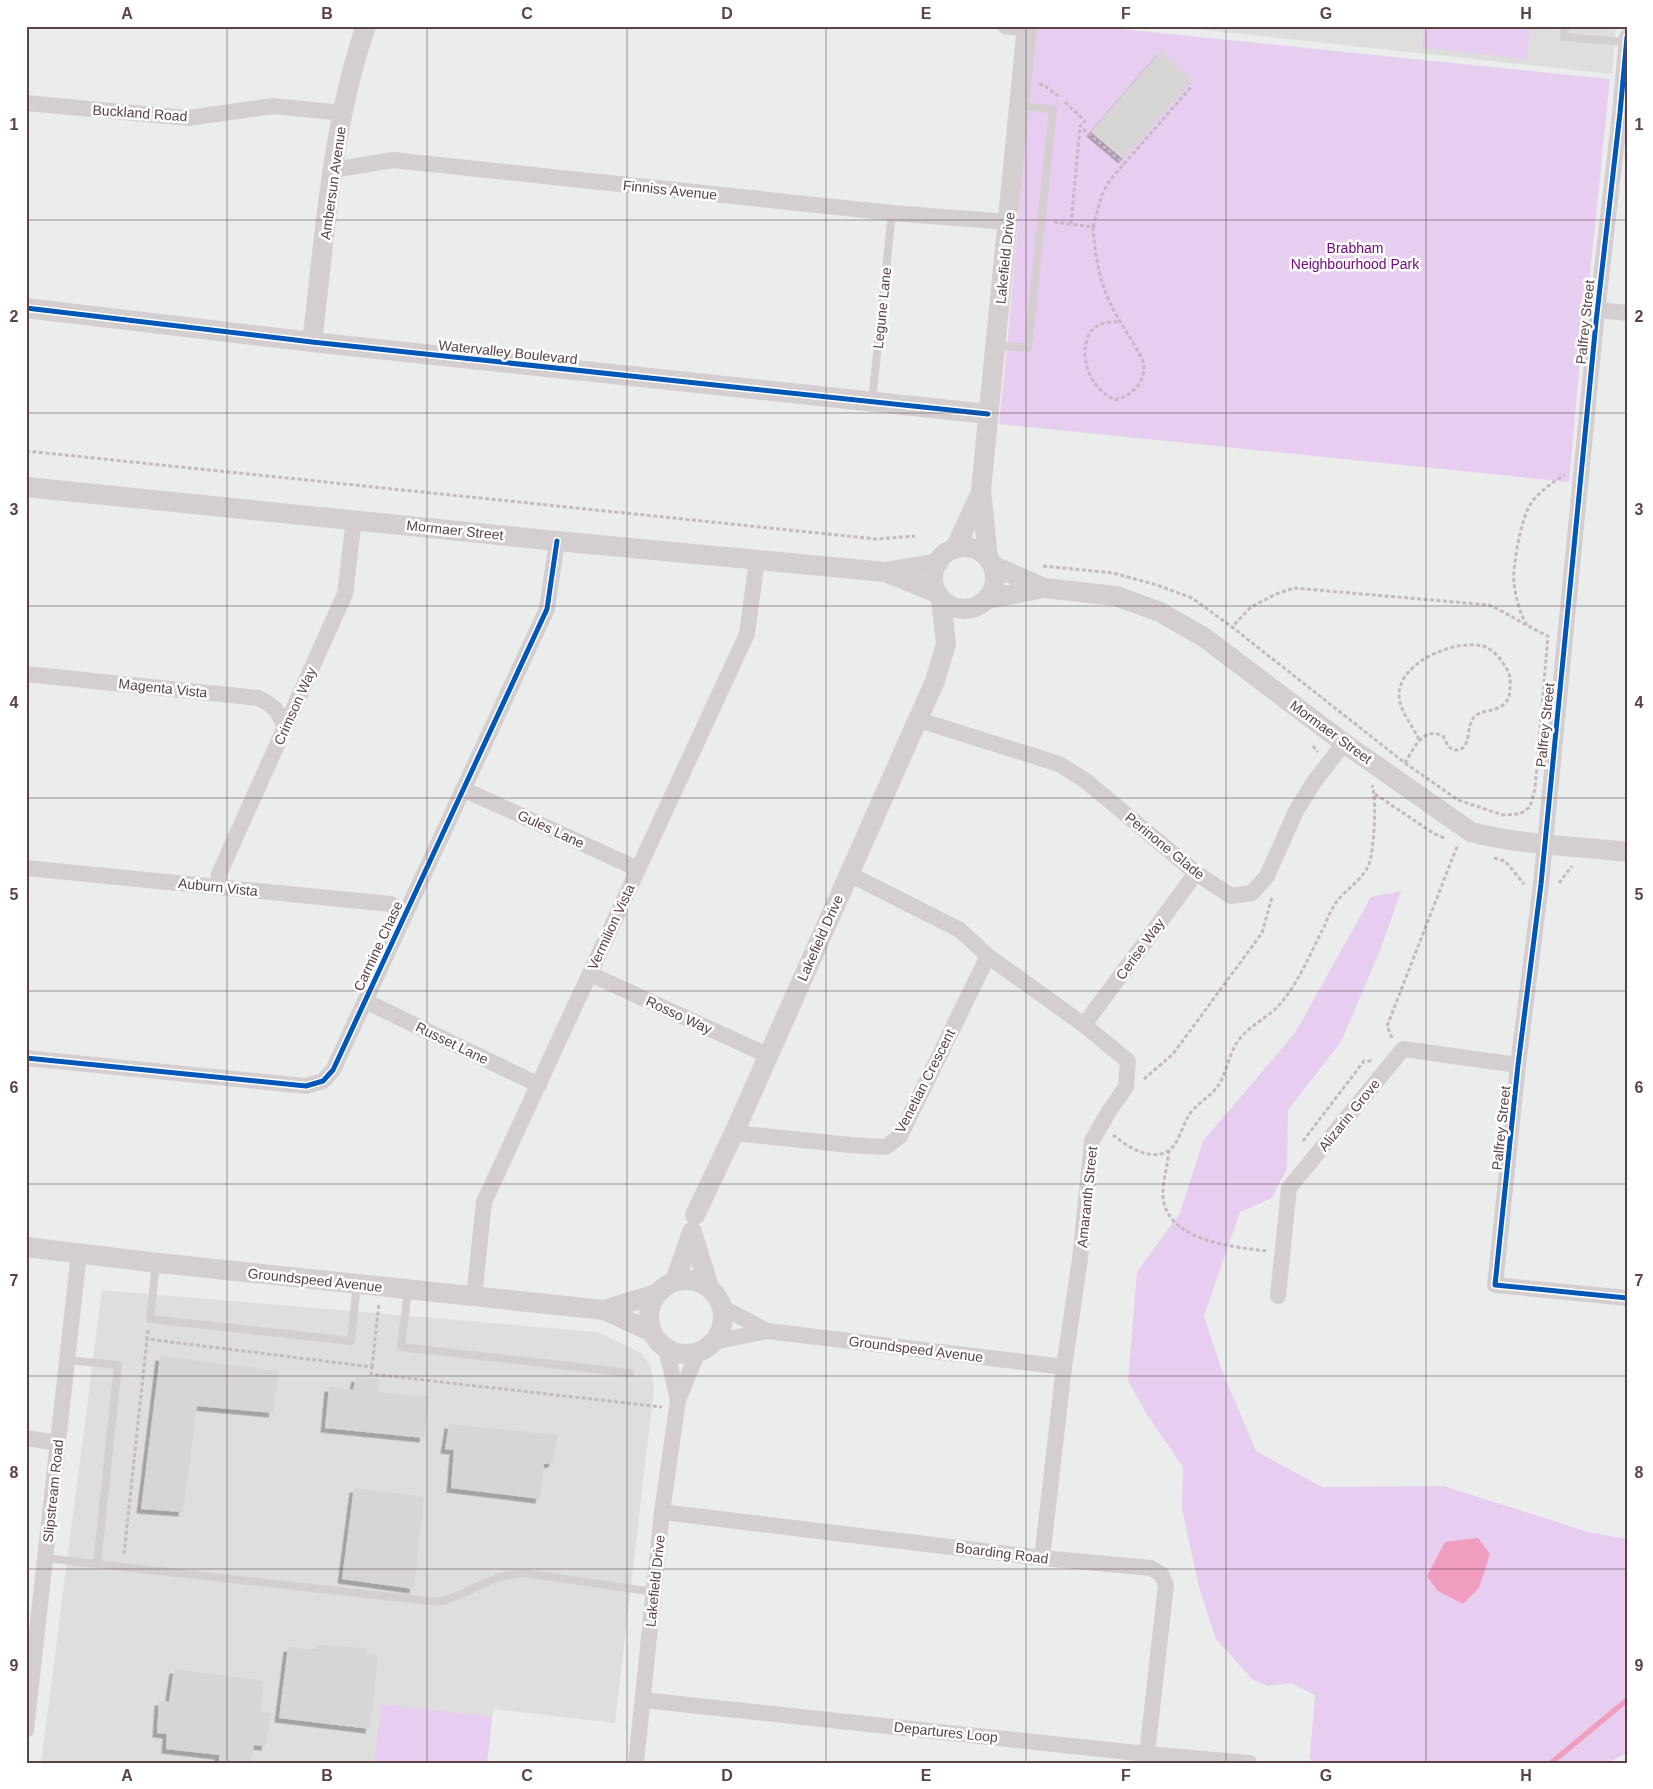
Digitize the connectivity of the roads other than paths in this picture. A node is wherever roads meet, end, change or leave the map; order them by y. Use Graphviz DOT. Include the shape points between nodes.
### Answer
graph roads {
  1 [pos="366,26"];
  2 [pos="1005,26"];
  3 [pos="1565,26"];
  4 [pos="1027,28"];
  5 [pos="1627,36"];
  6 [pos="1626,42"];
  7 [pos="26,103"];
  8 [pos="1028,107"];
  9 [pos="344,113"];
  10 [pos="1623,114"];
  11 [pos="333,170"];
  12 [pos="892,213"];
  13 [pos="1008,222"];
  14 [pos="26,308"];
  15 [pos="1598,310"];
  16 [pos="1627,313"];
  17 [pos="312,342"];
  18 [pos="996,345"];
  19 [pos="872,403"];
  20 [pos="988,414"];
  21 [pos="26,487"];
  22 [pos="981,490"];
  23 [pos="354,520"];
  24 [pos="556,541"];
  25 [pos="955,549"];
  26 [pos="757,560"];
  27 [pos="990,562"];
  28 [pos="938,563"];
  29 [pos="885,572"];
  30 [pos="1044,588"];
  31 [pos="939,596"];
  32 [pos="980,603"];
  33 [pos="946,644"];
  34 [pos="26,674"];
  35 [pos="919,720"];
  36 [pos="285,727"];
  37 [pos="1344,743"];
  38 [pos="463,789"];
  39 [pos="1544,843"];
  40 [pos="1627,852"];
  41 [pos="26,868"];
  42 [pos="638,869"];
  43 [pos="1196,873"];
  44 [pos="849,874"];
  45 [pos="218,887"];
  46 [pos="403,918"];
  47 [pos="988,956"];
  48 [pos="590,974"];
  49 [pos="365,1001"];
  50 [pos="1084,1025"];
  51 [pos="768,1055"];
  52 [pos="26,1058"];
  53 [pos="1518,1065"];
  54 [pos="538,1085"];
  55 [pos="734,1133"];
  56 [pos="694,1223"];
  57 [pos="26,1248"];
  58 [pos="79,1253"];
  59 [pos="156,1263"];
  60 [pos="675,1280"];
  61 [pos="357,1284"];
  62 [pos="709,1287"];
  63 [pos="408,1290"];
  64 [pos="656,1294"];
  65 [pos="1278,1296"];
  66 [pos="474,1297"];
  67 [pos="1627,1298"];
  68 [pos="722,1307"];
  69 [pos="604,1310"];
  70 [pos="767,1331"];
  71 [pos="652,1332"];
  72 [pos="706,1347"];
  73 [pos="666,1349"];
  74 [pos="68,1360"];
  75 [pos="1064,1367"];
  76 [pos="630,1373"];
  77 [pos="678,1404"];
  78 [pos="26,1438"];
  79 [pos="58,1442"];
  80 [pos="662,1512"];
  81 [pos="46,1558"];
  82 [pos="1042,1558"];
  83 [pos="97,1564"];
  84 [pos="654,1592"];
  85 [pos="31,1632"];
  86 [pos="643,1700"];
  87 [pos="26,1730"];
  88 [pos="1147,1754"];
  89 [pos="636,1763"];
  90 [pos="1249,1763"];
  1 -- 9 [label="street, Ambersun Avenue" via="353,64"];
  2 -- 4 [label="street"];
  3 -- 6 [label="lane" via="1564,37"];
  4 -- 8 [label="street, Lakefield Drive"];
  5 -- 6 [label="street, Palfrey Street"];
  6 -- 10 [label="street, Palfrey Street"];
  7 -- 9 [label="street, Buckland Road" via="188,118 273,106"];
  8 -- 13 [label="street, Lakefield Drive"];
  8 -- 18 [label="lane" via="1053,109 1028,348"];
  9 -- 11 [label="street, Ambersun Avenue"];
  10 -- 15 [label="street, Palfrey Street"];
  11 -- 12 [label="street, Finniss Avenue" via="393,160"];
  11 -- 17 [label="street, Ambersun Avenue"];
  12 -- 13 [label="street, Finniss Avenue"];
  12 -- 19 [label="lane, Legune Lane"];
  13 -- 18 [label="street, Lakefield Drive"];
  14 -- 17 [label="street, Watervalley Boulevard"];
  15 -- 16 [label="street"];
  15 -- 39 [label="street, Palfrey Street"];
  17 -- 19 [label="street, Watervalley Boulevard"];
  18 -- 20 [label="street, Lakefield Drive"];
  19 -- 20 [label="street, Watervalley Boulevard"];
  20 -- 22 [label="street, Lakefield Drive"];
  21 -- 23 [label="street, Mormaer Street"];
  22 -- 25 [label="street, Lakefield Drive"];
  22 -- 27 [label="street, Lakefield Drive"];
  23 -- 24 [label="street, Mormaer Street"];
  23 -- 36 [label="street, Crimson Way" via="345,594"];
  24 -- 26 [label="street, Mormaer Street"];
  24 -- 38 [label="street, Carmine Chase" via="547,609"];
  25 -- 27 [label="street" via="973,549"];
  25 -- 28 [label="street"];
  26 -- 29 [label="street, Mormaer Street"];
  26 -- 42 [label="street, Vermilion Vista" via="747,634"];
  27 -- 30 [label="street, Mormaer Street"];
  27 -- 32 [label="street" via="995,573 993,591"];
  28 -- 29 [label="street, Mormaer Street"];
  28 -- 31 [label="street" via="933,576"];
  29 -- 31 [label="street, Mormaer Street"];
  30 -- 32 [label="street, Mormaer Street"];
  30 -- 37 [label="street, Mormaer Street" via="1116,596 1160,612 1205,638"];
  31 -- 32 [label="street" via="955,608"];
  31 -- 33 [label="street, Lakefield Drive"];
  32 -- 33 [label="street, Lakefield Drive"];
  33 -- 35 [label="street, Lakefield Drive"];
  34 -- 36 [label="street, Magenta Vista" via="258,698 279,712"];
  35 -- 43 [label="street, Perinone Glade" via="1059,764 1086,781"];
  35 -- 44 [label="street, Lakefield Drive"];
  36 -- 45 [label="street, Crimson Way" via="219,874"];
  37 -- 39 [label="street, Mormaer Street" via="1471,832"];
  37 -- 43 [label="street, Perinone Glade" via="1296,811 1267,876 1252,892 1231,896"];
  38 -- 42 [label="street, Gules Lane"];
  38 -- 46 [label="street, Carmine Chase"];
  39 -- 40 [label="street, Mormaer Street"];
  39 -- 53 [label="street, Palfrey Street"];
  41 -- 45 [label="street, Auburn Vista"];
  42 -- 48 [label="street, Vermilion Vista"];
  43 -- 50 [label="street, Cerise Way"];
  44 -- 47 [label="street, Amaranth Street" via="960,930"];
  44 -- 51 [label="street, Lakefield Drive"];
  45 -- 46 [label="street, Auburn Vista" via="392,904"];
  46 -- 49 [label="street, Carmine Chase"];
  47 -- 50 [label="street, Amaranth Street"];
  47 -- 55 [label="street, Venetian Crescent" via="900,1136 886,1147"];
  48 -- 51 [label="street, Rosso Way"];
  48 -- 54 [label="street, Vermilion Vista"];
  49 -- 52 [label="street, Carmine Chase" via="333,1070 323,1082 306,1086"];
  49 -- 54 [label="street, Russet Lane"];
  50 -- 75 [label="street, Amaranth Street" via="1128,1061 1126,1087 1092,1141 1080,1259"];
  51 -- 55 [label="street, Lakefield Drive"];
  53 -- 65 [label="street, Alizarin Grove" via="1403,1049 1289,1188"];
  53 -- 67 [label="street, Palfrey Street" via="1495,1285"];
  54 -- 66 [label="street, Vermilion Vista" via="484,1202"];
  55 -- 56 [label="street, Lakefield Drive"];
  56 -- 60 [label="street, Lakefield Drive"];
  56 -- 62 [label="street"];
  57 -- 58 [label="street, Groundspeed Avenue"];
  58 -- 59 [label="street, Groundspeed Avenue"];
  58 -- 74 [label="street, Slipstream Road"];
  59 -- 61 [label="street, Groundspeed Avenue"];
  59 -- 61 [label="lane" via="150,1319 351,1341"];
  60 -- 62 [label="street" via="699,1281"];
  60 -- 64 [label="street"];
  61 -- 63 [label="street, Groundspeed Avenue"];
  62 -- 68 [label="street"];
  63 -- 66 [label="street, Groundspeed Avenue"];
  63 -- 76 [label="lane" via="401,1347"];
  64 -- 69 [label="street, Groundspeed Avenue"];
  64 -- 71 [label="street" via="648,1317"];
  66 -- 69 [label="street, Groundspeed Avenue"];
  68 -- 70 [label="street, Groundspeed Avenue"];
  68 -- 72 [label="street" via="720,1332"];
  69 -- 71 [label="street, Groundspeed Avenue"];
  70 -- 72 [label="street, Groundspeed Avenue"];
  70 -- 75 [label="street, Groundspeed Avenue"];
  71 -- 73 [label="street"];
  72 -- 73 [label="street" via="691,1354 678,1354"];
  72 -- 77 [label="street, Lakefield Drive"];
  73 -- 77 [label="street, Lakefield Drive"];
  74 -- 79 [label="street, Slipstream Road"];
  74 -- 83 [label="lane" via="118,1365"];
  75 -- 82 [label="street, Amaranth Street"];
  77 -- 80 [label="street, Lakefield Drive"];
  78 -- 79 [label="street"];
  79 -- 81 [label="street, Slipstream Road"];
  80 -- 82 [label="street, Boarding Road"];
  80 -- 84 [label="street, Lakefield Drive"];
  81 -- 83 [label="lane"];
  81 -- 85 [label="street, Slipstream Road"];
  82 -- 88 [label="street, Boarding Road" via="1151,1568 1161,1574 1166,1585 1166,1597"];
  83 -- 84 [label="lane" via="438,1602 457,1598 489,1580 524,1573"];
  84 -- 86 [label="street, Lakefield Drive"];
  85 -- 87 [label="street, Slipstream Road"];
  86 -- 88 [label="street, Departures Loop"];
  86 -- 89 [label="street, Lakefield Drive"];
  88 -- 90 [label="street, Departures Loop"];
}
